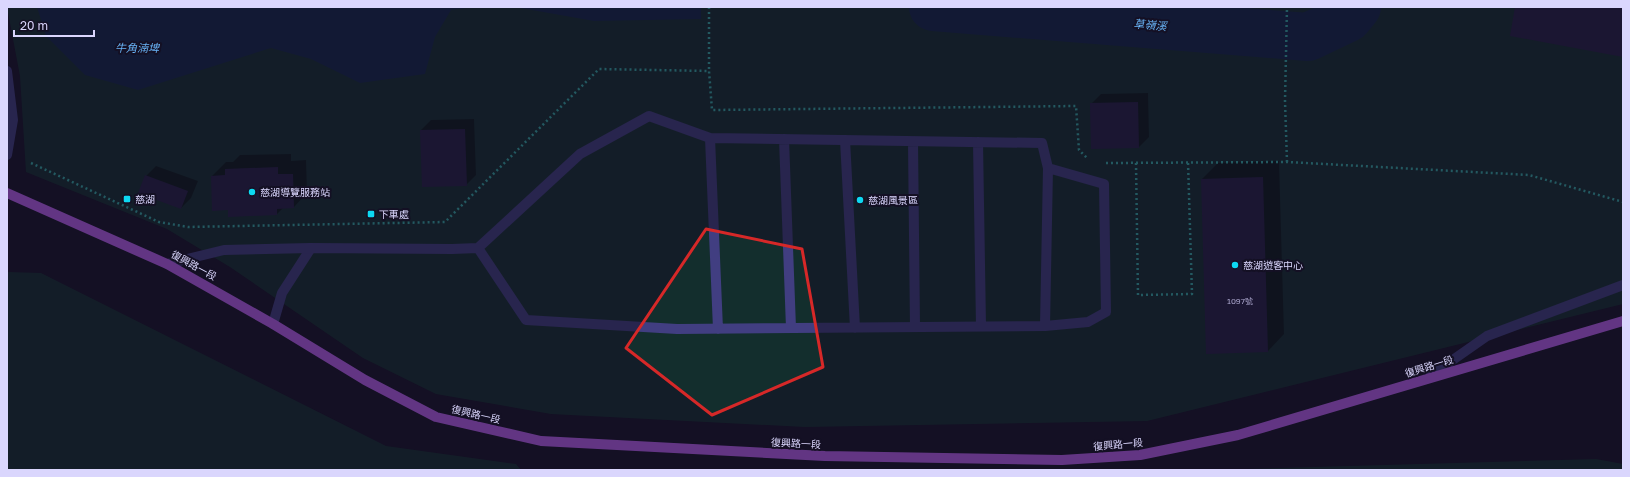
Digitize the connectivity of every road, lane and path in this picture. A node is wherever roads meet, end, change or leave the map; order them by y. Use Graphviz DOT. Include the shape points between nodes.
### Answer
graph roads {
  1 [pos="709,7"];
  2 [pos="1287,7"];
  3 [pos="7,71"];
  4 [pos="709,71"];
  5 [pos="710,138"];
  6 [pos="784,139"];
  7 [pos="845,140"];
  8 [pos="913,142"];
  9 [pos="978,142"];
  10 [pos="7,155"];
  11 [pos="1188,162"];
  12 [pos="1287,162"];
  13 [pos="1048,168"];
  14 [pos="7,193"];
  15 [pos="1623,202"];
  16 [pos="310,248"];
  17 [pos="478,248"];
  18 [pos="167,264"];
  19 [pos="1623,285"];
  20 [pos="1623,321"];
  21 [pos="273,324"];
  22 [pos="981,326"];
  23 [pos="1045,326"];
  24 [pos="915,327"];
  25 [pos="791,328"];
  26 [pos="855,328"];
  27 [pos="718,329"];
  28 [pos="1423,380"];
  1 -- 4 [label="path"];
  2 -- 12 [label="path"];
  3 -- 10 [label="street" via="14,120"];
  5 -- 6 [label="street"];
  5 -- 17 [label="street" via="649,116 580,154"];
  5 -- 27 [label="street"];
  6 -- 7 [label="street"];
  6 -- 25 [label="street"];
  7 -- 8 [label="street"];
  7 -- 26 [label="street"];
  8 -- 9 [label="street"];
  8 -- 24 [label="street"];
  9 -- 13 [label="street" via="1042,143"];
  9 -- 22 [label="street"];
  11 -- 11 [label="path" via="1136,163 1138,295 1192,294"];
  11 -- 12 [label="path"];
  12 -- 15 [label="path" via="1529,175"];
  13 -- 23 [label="street"];
  13 -- 23 [label="street" via="1104,184 1106,312 1088,322"];
  14 -- 18 [label="main road, 復興路一段"];
  16 -- 17 [label="street"];
  16 -- 18 [label="street" via="224,250"];
  16 -- 21 [label="street" via="282,293"];
  17 -- 27 [label="street" via="526,320"];
  18 -- 21 [label="main road, 復興路一段"];
  19 -- 28 [label="street" via="1487,336"];
  20 -- 28 [label="main road, 復興路一段"];
  21 -- 28 [label="main road, 復興路一段" via="366,380 443,419 542,441 825,456 1062,460 1140,455 1238,435"];
  22 -- 23 [label="street"];
  22 -- 24 [label="street"];
  24 -- 26 [label="street"];
  25 -- 26 [label="street"];
  25 -- 27 [label="street"];
}
